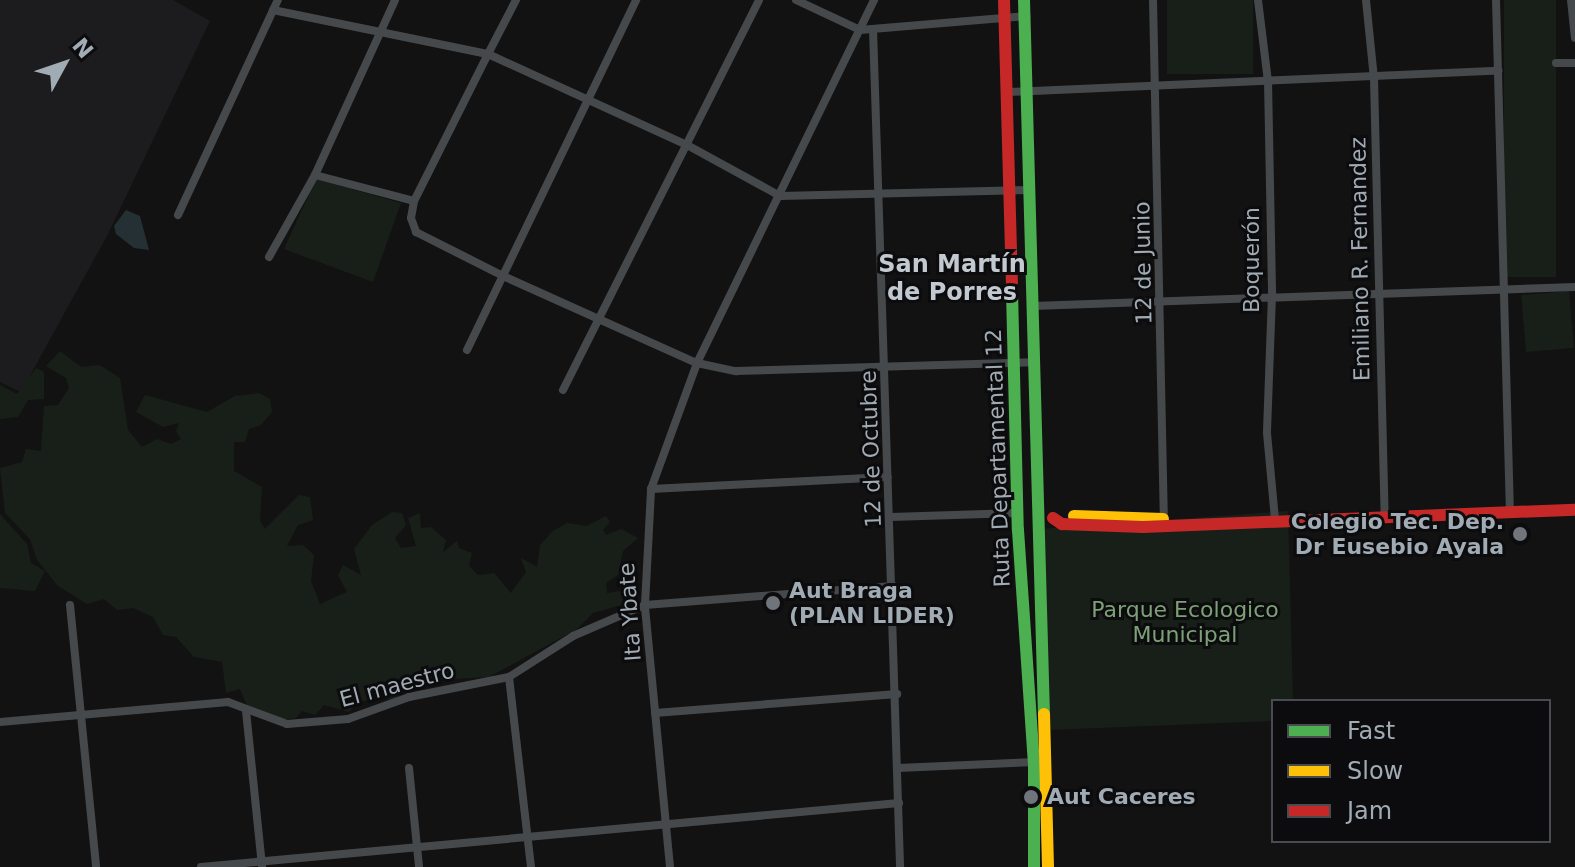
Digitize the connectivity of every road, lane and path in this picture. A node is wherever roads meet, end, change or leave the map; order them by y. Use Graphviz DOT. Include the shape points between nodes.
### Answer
graph roads {
  1 [pos="278,0"];
  2 [pos="395,0"];
  3 [pos="516,0"];
  4 [pos="636,0"];
  5 [pos="759,0"];
  6 [pos="796,0"];
  7 [pos="874,0"];
  8 [pos="1004,0"];
  9 [pos="1024,0"];
  10 [pos="1153,0"];
  11 [pos="1258,0"];
  12 [pos="1366,0"];
  13 [pos="1496,0"];
  14 [pos="1571,0"];
  15 [pos="273,10"];
  16 [pos="1027,16"];
  17 [pos="1007,21"];
  18 [pos="873,29"];
  19 [pos="860,30"];
  20 [pos="379,33"];
  21 [pos="1575,38"];
  22 [pos="488,54"];
  23 [pos="1556,63"];
  24 [pos="1575,63"];
  25 [pos="1499,71"];
  26 [pos="1374,79"];
  27 [pos="1268,81"];
  28 [pos="1156,87"];
  29 [pos="1028,91"];
  30 [pos="1009,92"];
  31 [pos="588,99"];
  32 [pos="687,145"];
  33 [pos="315,175"];
  34 [pos="1030,190"];
  35 [pos="1012,192"];
  36 [pos="780,196"];
  37 [pos="878,197"];
  38 [pos="414,201"];
  39 [pos="178,215"];
  40 [pos="269,257"];
  41 [pos="503,276"];
  42 [pos="1575,287"];
  43 [pos="1508,288"];
  44 [pos="1272,295"];
  45 [pos="1378,295"];
  46 [pos="1162,299"];
  47 [pos="1033,306"];
  48 [pos="599,317"];
  49 [pos="467,350"];
  50 [pos="1033,362"];
  51 [pos="697,363"];
  52 [pos="1015,364"];
  53 [pos="886,369"];
  54 [pos="563,390"];
  55 [pos="888,477"];
  56 [pos="651,489"];
  57 [pos="1575,510"];
  58 [pos="1017,513"];
  59 [pos="1510,514"];
  60 [pos="1039,516"];
  61 [pos="891,517"];
  62 [pos="1385,518"];
  63 [pos="1275,520"];
  64 [pos="1164,522"];
  65 [pos="893,586"];
  66 [pos="70,605"];
  67 [pos="645,605"];
  68 [pos="509,677"];
  69 [pos="897,694"];
  70 [pos="246,711"];
  71 [pos="655,713"];
  72 [pos="81,715"];
  73 [pos="0,722"];
  74 [pos="1034,762"];
  75 [pos="1049,762"];
  76 [pos="409,768"];
  77 [pos="898,768"];
  78 [pos="899,803"];
  79 [pos="665,822"];
  80 [pos="526,837"];
  81 [pos="417,846"];
  82 [pos="262,864"];
  83 [pos="96,867"];
  84 [pos="201,867"];
  85 [pos="419,867"];
  86 [pos="531,867"];
  87 [pos="670,867"];
  88 [pos="900,867"];
  89 [pos="1034,867"];
  90 [pos="1048,867"];
  1 -- 15 [label="street"];
  2 -- 20 [label="street"];
  3 -- 22 [label="street"];
  4 -- 31 [label="street"];
  5 -- 32 [label="street"];
  6 -- 19 [label="street"];
  7 -- 19 [label="street, Ita Ybate"];
  8 -- 17 [label="main road, Ruta Departamental 12"];
  9 -- 16 [label="main road, Ruta Departamental 12"];
  10 -- 28 [label="street, 12 de Junio"];
  11 -- 27 [label="street, Boquerón"];
  12 -- 26 [label="street, Emiliano R. Fernandez"];
  13 -- 25 [label="street"];
  14 -- 21 [label="street"];
  15 -- 20 [label="street"];
  15 -- 39 [label="street"];
  16 -- 17 [label="street"];
  16 -- 29 [label="main road, Ruta Departamental 12"];
  17 -- 18 [label="street"];
  17 -- 30 [label="main road, Ruta Departamental 12"];
  18 -- 19 [label="street"];
  18 -- 37 [label="street, 12 de Octubre"];
  19 -- 36 [label="street, Ita Ybate"];
  20 -- 22 [label="street"];
  20 -- 33 [label="street"];
  22 -- 31 [label="street"];
  22 -- 38 [label="street"];
  23 -- 24 [label="street"];
  25 -- 26 [label="street"];
  25 -- 43 [label="street"];
  26 -- 27 [label="street"];
  26 -- 45 [label="street, Emiliano R. Fernandez"];
  27 -- 28 [label="street"];
  27 -- 44 [label="street, Boquerón"];
  28 -- 29 [label="street"];
  28 -- 46 [label="street, 12 de Junio"];
  29 -- 30 [label="street"];
  29 -- 34 [label="main road, Ruta Departamental 12"];
  30 -- 35 [label="main road, Ruta Departamental 12"];
  31 -- 32 [label="street"];
  31 -- 41 [label="street"];
  32 -- 36 [label="street"];
  32 -- 48 [label="street"];
  33 -- 38 [label="street"];
  33 -- 40 [label="street"];
  34 -- 35 [label="street"];
  34 -- 47 [label="main road, Ruta Departamental 12"];
  35 -- 37 [label="street"];
  35 -- 52 [label="main road, Ruta Departamental 12"];
  36 -- 37 [label="street"];
  36 -- 51 [label="street, Ita Ybate"];
  37 -- 53 [label="street, 12 de Octubre"];
  38 -- 41 [label="street" via="416,232"];
  41 -- 48 [label="street"];
  41 -- 49 [label="street"];
  42 -- 43 [label="street"];
  43 -- 45 [label="street"];
  43 -- 59 [label="street"];
  44 -- 45 [label="street"];
  44 -- 46 [label="street"];
  44 -- 63 [label="street, Boquerón" via="1267,433"];
  45 -- 62 [label="street, Emiliano R. Fernandez"];
  46 -- 47 [label="street"];
  46 -- 64 [label="street, 12 de Junio"];
  47 -- 50 [label="main road, Ruta Departamental 12"];
  48 -- 51 [label="street"];
  48 -- 54 [label="street"];
  50 -- 52 [label="street"];
  50 -- 60 [label="main road, Ruta Departamental 12"];
  51 -- 53 [label="street" via="736,371"];
  51 -- 56 [label="street, Ita Ybate"];
  52 -- 53 [label="street"];
  52 -- 58 [label="main road, Ruta Departamental 12"];
  53 -- 55 [label="street, 12 de Octubre"];
  55 -- 56 [label="street"];
  55 -- 61 [label="street, 12 de Octubre"];
  56 -- 67 [label="street, Ita Ybate"];
  57 -- 59 [label="main road"];
  58 -- 60 [label="main road"];
  58 -- 61 [label="street"];
  58 -- 74 [label="main road, Ruta Departamental 12"];
  59 -- 62 [label="main road"];
  60 -- 64 [label="main road" via="1062,524"];
  60 -- 75 [label="main road, Ruta Departamental 12"];
  61 -- 65 [label="street, 12 de Octubre"];
  62 -- 63 [label="main road"];
  63 -- 64 [label="main road"];
  65 -- 67 [label="street, El maestro"];
  65 -- 69 [label="street, 12 de Octubre"];
  66 -- 72 [label="street"];
  67 -- 68 [label="street, El maestro" via="573,636"];
  67 -- 71 [label="street, Ita Ybate"];
  68 -- 70 [label="street, El maestro" via="409,697 348,719 287,724"];
  68 -- 80 [label="street"];
  69 -- 71 [label="street"];
  69 -- 77 [label="street, 12 de Octubre"];
  70 -- 72 [label="street, El maestro" via="228,702"];
  70 -- 82 [label="street"];
  71 -- 79 [label="street, Ita Ybate"];
  72 -- 73 [label="street, El maestro"];
  72 -- 83 [label="street"];
  74 -- 75 [label="street"];
  74 -- 77 [label="street"];
  74 -- 89 [label="main road, Ruta Departamental 12"];
  75 -- 90 [label="main road, Ruta Departamental 12"];
  76 -- 81 [label="street"];
  77 -- 78 [label="street, 12 de Octubre"];
  78 -- 79 [label="street"];
  78 -- 88 [label="street, 12 de Octubre"];
  79 -- 80 [label="street"];
  79 -- 87 [label="street, Ita Ybate"];
  80 -- 81 [label="street"];
  80 -- 86 [label="street"];
  81 -- 82 [label="street"];
  81 -- 85 [label="street"];
  82 -- 84 [label="street"];
}
